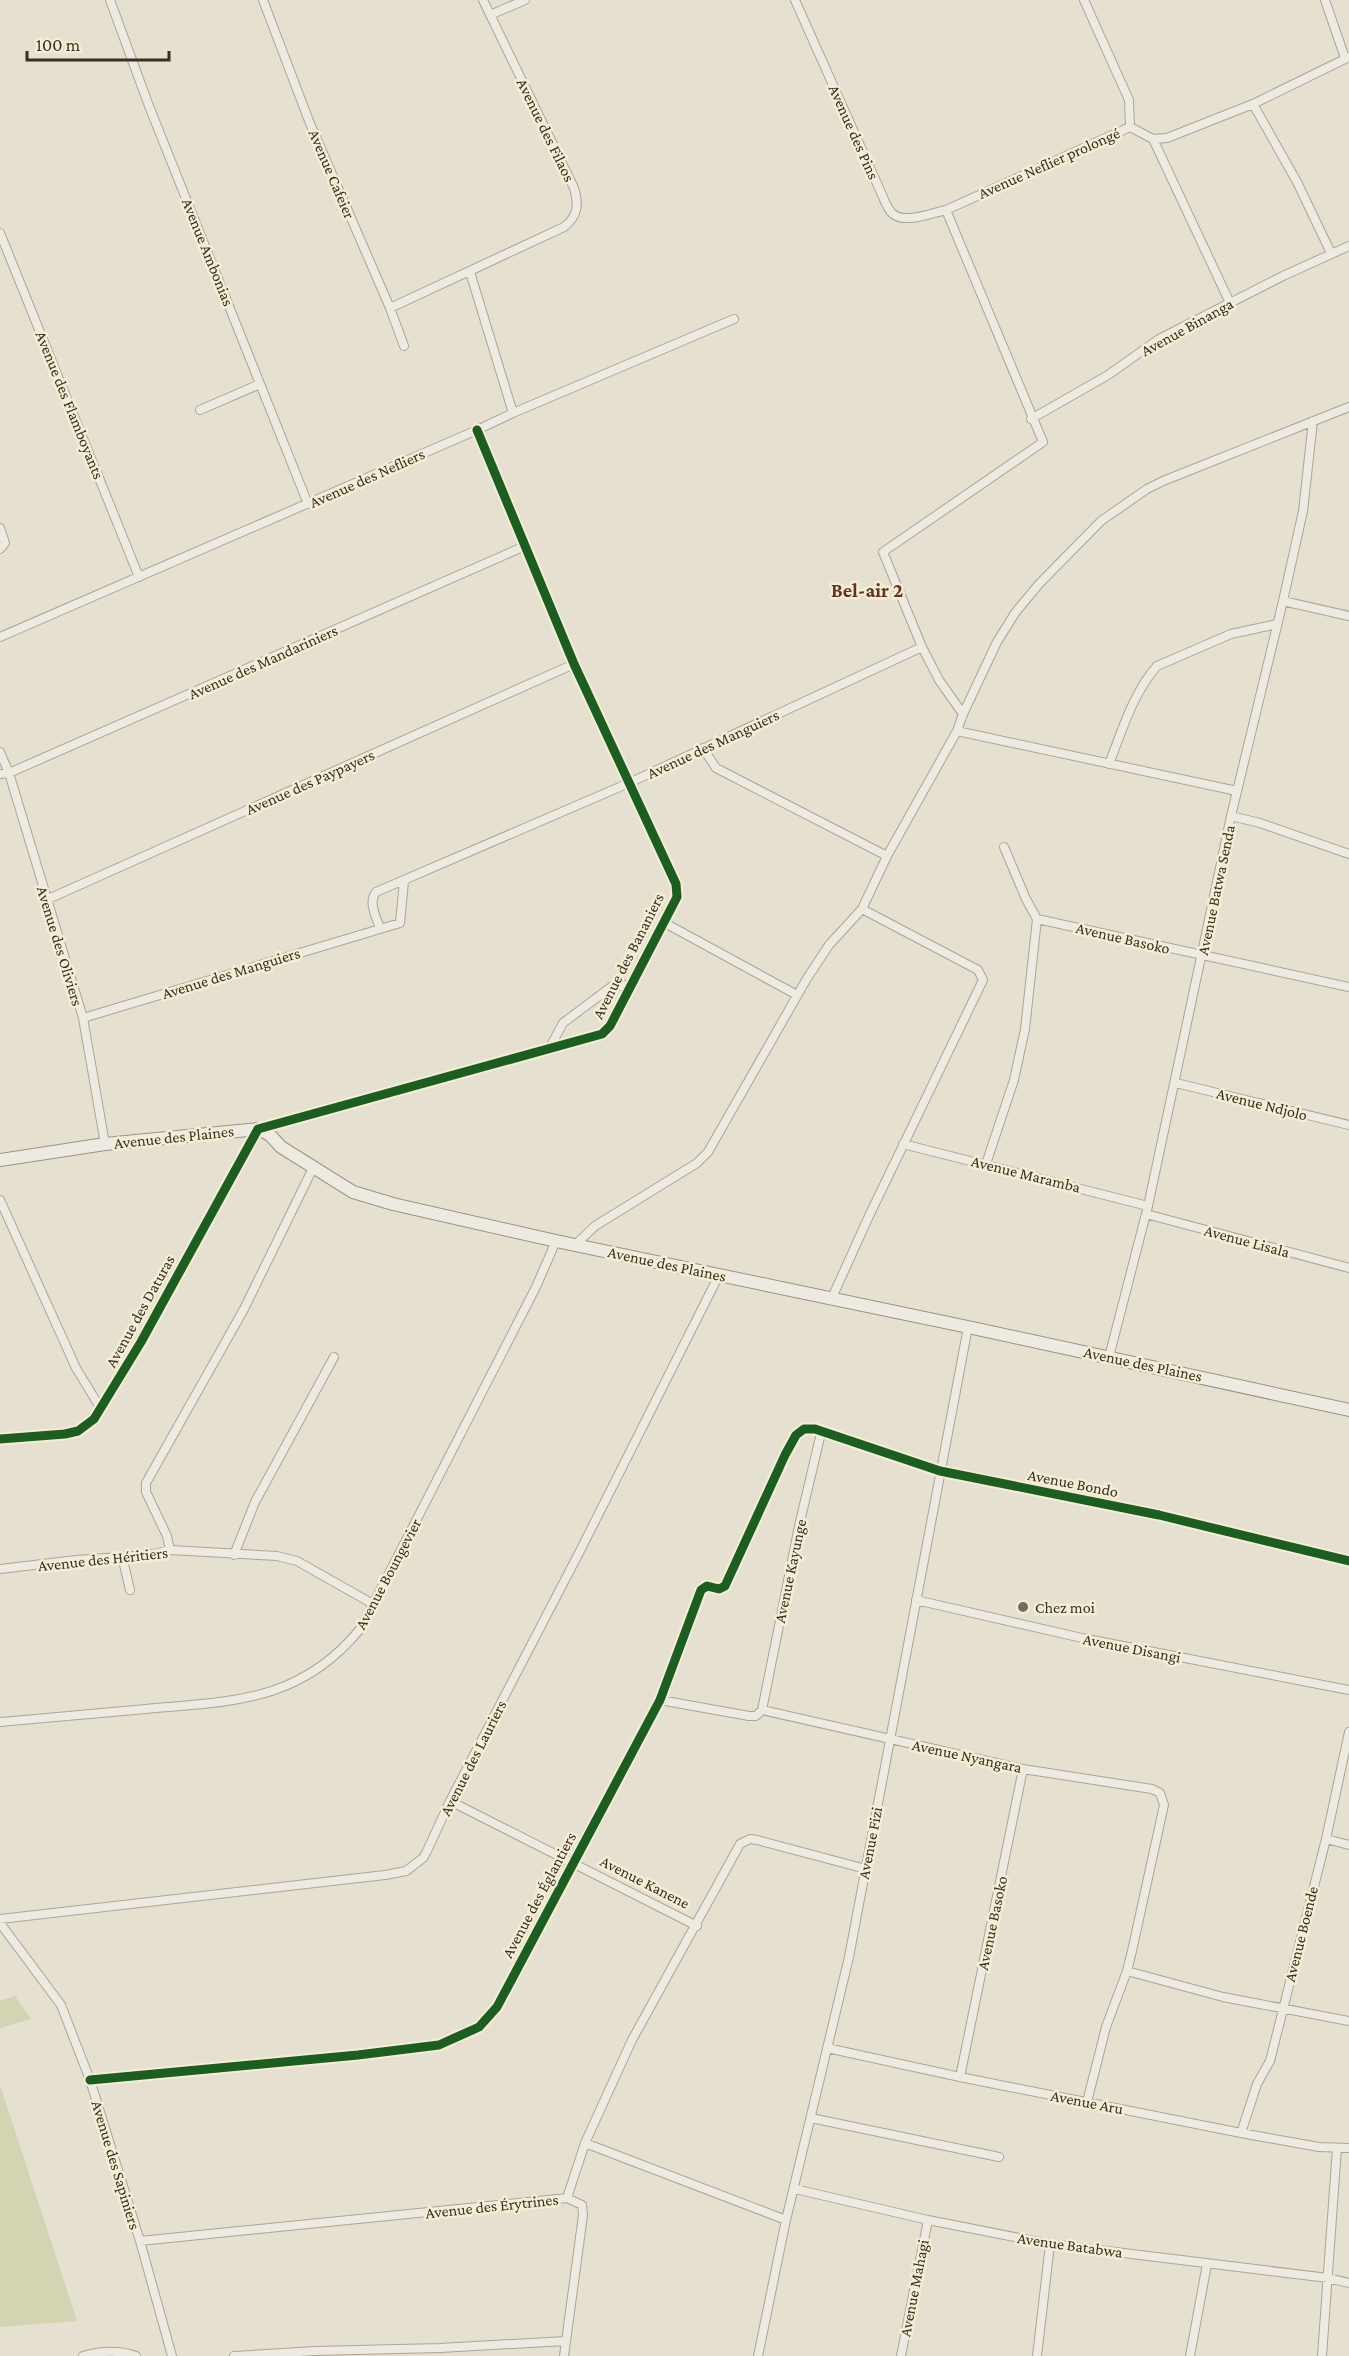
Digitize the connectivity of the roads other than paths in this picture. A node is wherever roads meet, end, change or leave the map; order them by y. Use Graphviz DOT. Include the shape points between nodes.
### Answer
graph roads {
  1 [pos="110,0"];
  2 [pos="263,0"];
  3 [pos="483,0"];
  4 [pos="525,0"];
  5 [pos="795,0"];
  6 [pos="1084,0"];
  7 [pos="1325,0"];
  8 [pos="490,15"];
  9 [pos="1347,58"];
  10 [pos="1253,104"];
  11 [pos="1130,127"];
  12 [pos="1153,139"];
  13 [pos="946,210"];
  14 [pos="0,233"];
  15 [pos="1349,246"];
  16 [pos="1331,253"];
  17 [pos="470,272"];
  18 [pos="1230,303"];
  19 [pos="390,308"];
  20 [pos="734,319"];
  21 [pos="404,346"];
  22 [pos="260,384"];
  23 [pos="1349,407"];
  24 [pos="200,410"];
  25 [pos="513,413"];
  26 [pos="1031,418"];
  27 [pos="1313,421"];
  28 [pos="477,430"];
  29 [pos="308,504"];
  30 [pos="0,528"];
  31 [pos="525,546"];
  32 [pos="0,549"];
  33 [pos="139,577"];
  34 [pos="1283,602"];
  35 [pos="1349,616"];
  36 [pos="1277,624"];
  37 [pos="0,637"];
  38 [pos="922,647"];
  39 [pos="574,664"];
  40 [pos="963,714"];
  41 [pos="957,731"];
  42 [pos="703,748"];
  43 [pos="0,752"];
  44 [pos="1109,764"];
  45 [pos="4,774"];
  46 [pos="629,783"];
  47 [pos="1237,791"];
  48 [pos="1231,816"];
  49 [pos="1004,847"];
  50 [pos="1349,854"];
  51 [pos="887,856"];
  52 [pos="404,881"];
  53 [pos="46,900"];
  54 [pos="862,909"];
  55 [pos="1037,919"];
  56 [pos="663,922"];
  57 [pos="380,928"];
  58 [pos="1202,956"];
  59 [pos="632,984"];
  60 [pos="1349,987"];
  61 [pos="797,995"];
  62 [pos="82,1018"];
  63 [pos="549,1049"];
  64 [pos="1176,1083"];
  65 [pos="1349,1125"];
  66 [pos="258,1129"];
  67 [pos="105,1144"];
  68 [pos="903,1144"];
  69 [pos="0,1160"];
  70 [pos="986,1164"];
  71 [pos="313,1168"];
  72 [pos="0,1200"];
  73 [pos="1147,1210"];
  74 [pos="556,1241"];
  75 [pos="575,1245"];
  76 [pos="1349,1268"];
  77 [pos="719,1275"];
  78 [pos="831,1300"];
  79 [pos="968,1327"];
  80 [pos="334,1357"];
  81 [pos="1109,1357"];
  82 [pos="101,1409"];
  83 [pos="1349,1410"];
  84 [pos="821,1432"];
  85 [pos="796,1435"];
  86 [pos="0,1439"];
  87 [pos="940,1472"];
  88 [pos="170,1550"];
  89 [pos="234,1555"];
  90 [pos="122,1556"];
  91 [pos="1349,1561"];
  92 [pos="0,1569"];
  93 [pos="130,1590"];
  94 [pos="916,1600"];
  95 [pos="373,1604"];
  96 [pos="1349,1690"];
  97 [pos="660,1700"];
  98 [pos="762,1710"];
  99 [pos="0,1722"];
  100 [pos="1349,1732"];
  101 [pos="890,1739"];
  102 [pos="1023,1769"];
  103 [pos="450,1801"];
  104 [pos="1326,1839"];
  105 [pos="1349,1845"];
  106 [pos="573,1862"];
  107 [pos="866,1869"];
  108 [pos="0,1921"];
  109 [pos="696,1926"];
  110 [pos="1127,1971"];
  111 [pos="1282,2010"];
  112 [pos="1349,2021"];
  113 [pos="826,2048"];
  114 [pos="960,2077"];
  115 [pos="90,2080"];
  116 [pos="1087,2102"];
  117 [pos="811,2118"];
  118 [pos="1241,2133"];
  119 [pos="585,2143"];
  120 [pos="1336,2148"];
  121 [pos="1349,2148"];
  122 [pos="999,2157"];
  123 [pos="795,2189"];
  124 [pos="567,2198"];
  125 [pos="786,2220"];
  126 [pos="928,2220"];
  127 [pos="140,2241"];
  128 [pos="1050,2244"];
  129 [pos="1207,2264"];
  130 [pos="1328,2278"];
  131 [pos="1349,2283"];
  132 [pos="566,2341"];
  133 [pos="257,2355"];
  134 [pos="83,2356"];
  135 [pos="136,2356"];
  136 [pos="172,2356"];
  137 [pos="234,2356"];
  138 [pos="564,2356"];
  139 [pos="758,2356"];
  140 [pos="901,2356"];
  141 [pos="1037,2356"];
  142 [pos="1190,2356"];
  143 [pos="1322,2356"];
  1 -- 22 [label="street, Avenue Ambonias"];
  2 -- 19 [label="street, Avenue Cafeier" via="309,122"];
  3 -- 8 [label="street, Avenue des Filaos"];
  4 -- 8 [label="street"];
  5 -- 13 [label="street, Avenue des Pins" via="890,211 908,218"];
  6 -- 11 [label="street" via="1127,95"];
  7 -- 9 [label="street"];
  8 -- 17 [label="street, Avenue des Filaos" via="574,188 578,206 564,227"];
  9 -- 10 [label="street"];
  10 -- 12 [label="street" via="1188,131"];
  10 -- 16 [label="street"];
  11 -- 12 [label="street, Avenue Neflier prolongé"];
  11 -- 13 [label="street, Avenue Neflier prolongé"];
  12 -- 18 [label="street"];
  13 -- 26 [label="street"];
  14 -- 33 [label="street, Avenue des Flamboyants"];
  15 -- 16 [label="street, Avenue Binanga"];
  16 -- 18 [label="street, Avenue Binanga"];
  17 -- 19 [label="street"];
  17 -- 25 [label="street"];
  18 -- 26 [label="street, Avenue Binanga" via="1159,339 1108,375"];
  19 -- 21 [label="street, Avenue Cafeier"];
  20 -- 25 [label="street, Avenue des Nefliers"];
  22 -- 24 [label="street"];
  22 -- 29 [label="street, Avenue Ambonias"];
  23 -- 27 [label="street"];
  25 -- 28 [label="street, Avenue des Nefliers"];
  26 -- 38 [label="street" via="1042,443 884,550"];
  27 -- 34 [label="street, Avenue Batwa Senda" via="1303,511"];
  27 -- 40 [label="street" via="1163,481 1101,521 1015,613"];
  28 -- 29 [label="street, Avenue des Nefliers"];
  28 -- 31 [label="street, Avenue des Bananiers"];
  29 -- 33 [label="street, Avenue des Nefliers"];
  30 -- 32 [label="street" via="5,543"];
  31 -- 39 [label="street, Avenue des Bananiers"];
  31 -- 45 [label="street, Avenue des Mandariniers"];
  33 -- 37 [label="street, Avenue des Nefliers"];
  34 -- 35 [label="street"];
  34 -- 36 [label="street, Avenue Batwa Senda"];
  36 -- 44 [label="street" via="1231,634 1157,666 1135,702"];
  36 -- 47 [label="street, Avenue Batwa Senda"];
  38 -- 40 [label="street" via="939,681"];
  38 -- 42 [label="street, Avenue des Manguiers"];
  39 -- 46 [label="street, Avenue des Bananiers"];
  39 -- 53 [label="street, Avenue des Paypayers"];
  40 -- 41 [label="street"];
  41 -- 44 [label="street"];
  41 -- 51 [label="street"];
  42 -- 46 [label="street, Avenue des Manguiers"];
  42 -- 51 [label="street" via="717,768"];
  43 -- 45 [label="street, Avenue des Oliviers"];
  44 -- 47 [label="street"];
  45 -- 53 [label="street, Avenue des Oliviers"];
  46 -- 52 [label="street, Avenue des Manguiers"];
  46 -- 56 [label="street, Avenue des Bananiers" via="678,889"];
  47 -- 48 [label="street, Avenue Batwa Senda"];
  48 -- 50 [label="street"];
  48 -- 58 [label="street, Avenue Batwa Senda"];
  49 -- 55 [label="street"];
  51 -- 54 [label="street"];
  52 -- 57 [label="street, Avenue des Manguiers" via="400,921"];
  52 -- 57 [label="street, Avenue des Manguiers" via="372,897"];
  53 -- 62 [label="street, Avenue des Oliviers"];
  54 -- 61 [label="street" via="829,945"];
  54 -- 68 [label="street" via="982,975 982,986"];
  55 -- 58 [label="street, Avenue Basoko"];
  55 -- 70 [label="street" via="1021,1049"];
  56 -- 59 [label="street, Avenue des Bananiers"];
  56 -- 61 [label="street"];
  57 -- 62 [label="street, Avenue des Manguiers"];
  58 -- 60 [label="street, Avenue Basoko"];
  58 -- 64 [label="street, Avenue Batwa Senda"];
  59 -- 63 [label="street" via="611,987 563,1023"];
  59 -- 63 [label="street, Avenue des Bananiers" via="608,1030"];
  61 -- 75 [label="street" via="703,1158 595,1226"];
  62 -- 67 [label="street, Avenue des Oliviers"];
  63 -- 66 [label="street, Avenue des Bananiers"];
  64 -- 65 [label="street, Avenue Ndjolo"];
  64 -- 73 [label="street, Avenue Batwa Senda"];
  66 -- 67 [label="street, Avenue des Plaines"];
  66 -- 71 [label="street, Avenue des Plaines"];
  66 -- 82 [label="street, Avenue des Daturas"];
  67 -- 69 [label="street, Avenue des Plaines"];
  68 -- 70 [label="street, Avenue Maramba"];
  68 -- 78 [label="street"];
  70 -- 73 [label="street, Avenue Maramba"];
  71 -- 74 [label="street, Avenue des Plaines" via="353,1192"];
  71 -- 88 [label="street" via="244,1309 146,1483 146,1492"];
  72 -- 82 [label="street" via="76,1368"];
  73 -- 76 [label="street, Avenue Lisala"];
  73 -- 81 [label="street, Avenue Batwa Senda"];
  74 -- 75 [label="street, Avenue des Plaines"];
  74 -- 95 [label="street, Avenue Boungevier" via="532,1297"];
  75 -- 77 [label="street, Avenue des Plaines"];
  77 -- 78 [label="street, Avenue des Plaines"];
  77 -- 103 [label="street, Avenue des Lauriers"];
  78 -- 79 [label="street, Avenue des Plaines"];
  79 -- 81 [label="street, Avenue des Plaines"];
  79 -- 87 [label="street, Avenue Fizi"];
  80 -- 89 [label="street" via="255,1502"];
  81 -- 83 [label="street, Avenue des Plaines"];
  82 -- 86 [label="street, Avenue des Daturas" via="78,1431"];
  84 -- 85 [label="street, Avenue Bondo" via="804,1429"];
  84 -- 87 [label="street, Avenue Bondo"];
  84 -- 98 [label="street, Avenue Kayunge"];
  85 -- 97 [label="street, Avenue des Églantiers" via="725,1586 700,1590"];
  87 -- 91 [label="street, Avenue Bondo" via="1159,1515"];
  87 -- 94 [label="street, Avenue Fizi"];
  88 -- 89 [label="street, Avenue des Héritiers"];
  88 -- 90 [label="street, Avenue des Héritiers"];
  89 -- 95 [label="street, Avenue des Héritiers" via="277,1556 297,1561"];
  90 -- 92 [label="street, Avenue des Héritiers"];
  90 -- 93 [label="street"];
  94 -- 96 [label="street, Avenue Disangi" via="1082,1638"];
  94 -- 101 [label="street, Avenue Fizi"];
  95 -- 99 [label="street, Avenue Boungevier" via="361,1628 330,1662 264,1694 242,1700"];
  97 -- 98 [label="street, Avenue Nyangara" via="749,1716"];
  97 -- 106 [label="street, Avenue des Églantiers"];
  98 -- 101 [label="street, Avenue Nyangara"];
  100 -- 104 [label="street, Avenue Boende"];
  101 -- 102 [label="street, Avenue Nyangara"];
  101 -- 107 [label="street, Avenue Fizi"];
  102 -- 110 [label="street, Avenue Nyangara" via="1152,1789 1163,1796"];
  102 -- 114 [label="street, Avenue Basoko"];
  103 -- 106 [label="street, Avenue Kanene"];
  103 -- 108 [label="street, Avenue des Lauriers" via="423,1858 406,1870"];
  104 -- 105 [label="street"];
  104 -- 111 [label="street, Avenue Boende"];
  106 -- 109 [label="street, Avenue Kanene"];
  106 -- 115 [label="street, Avenue des Églantiers" via="497,2007 470,2033 439,2044 358,2055"];
  107 -- 109 [label="street, Avenue des Érytrines" via="750,1839 735,1851"];
  107 -- 113 [label="street, Avenue Fizi"];
  108 -- 115 [label="street, Avenue des Sapiniers" via="61,2006"];
  109 -- 119 [label="street, Avenue des Érytrines" via="632,2040"];
  110 -- 111 [label="street"];
  110 -- 116 [label="street" via="1106,2027"];
  111 -- 112 [label="street"];
  111 -- 118 [label="street, Avenue Boende" via="1269,2066 1257,2084"];
  113 -- 114 [label="street, Avenue Aru"];
  113 -- 117 [label="street, Avenue Fizi"];
  114 -- 116 [label="street, Avenue Aru"];
  115 -- 127 [label="street, Avenue des Sapiniers"];
  116 -- 118 [label="street, Avenue Aru"];
  117 -- 122 [label="street"];
  117 -- 123 [label="street, Avenue Fizi"];
  118 -- 120 [label="street, Avenue Aru"];
  119 -- 124 [label="street, Avenue des Érytrines"];
  119 -- 125 [label="street"];
  120 -- 121 [label="street, Avenue Aru"];
  120 -- 130 [label="street"];
  123 -- 125 [label="street, Avenue Fizi"];
  123 -- 126 [label="street, Avenue Batabwa"];
  124 -- 127 [label="street, Avenue des Érytrines"];
  124 -- 132 [label="street" via="582,2205 583,2214"];
  125 -- 139 [label="street, Avenue Fizi"];
  126 -- 128 [label="street, Avenue Batabwa"];
  126 -- 140 [label="street, Avenue Mahagi"];
  127 -- 136 [label="street, Avenue des Sapiniers"];
  128 -- 129 [label="street, Avenue Batabwa"];
  128 -- 141 [label="street"];
  129 -- 130 [label="street, Avenue Batabwa"];
  129 -- 142 [label="street"];
  130 -- 131 [label="street, Avenue Batabwa"];
  130 -- 143 [label="street"];
  132 -- 133 [label="street"];
  132 -- 138 [label="street"];
  133 -- 137 [label="street"];
  134 -- 135 [label="street" via="126,2352"];
}
